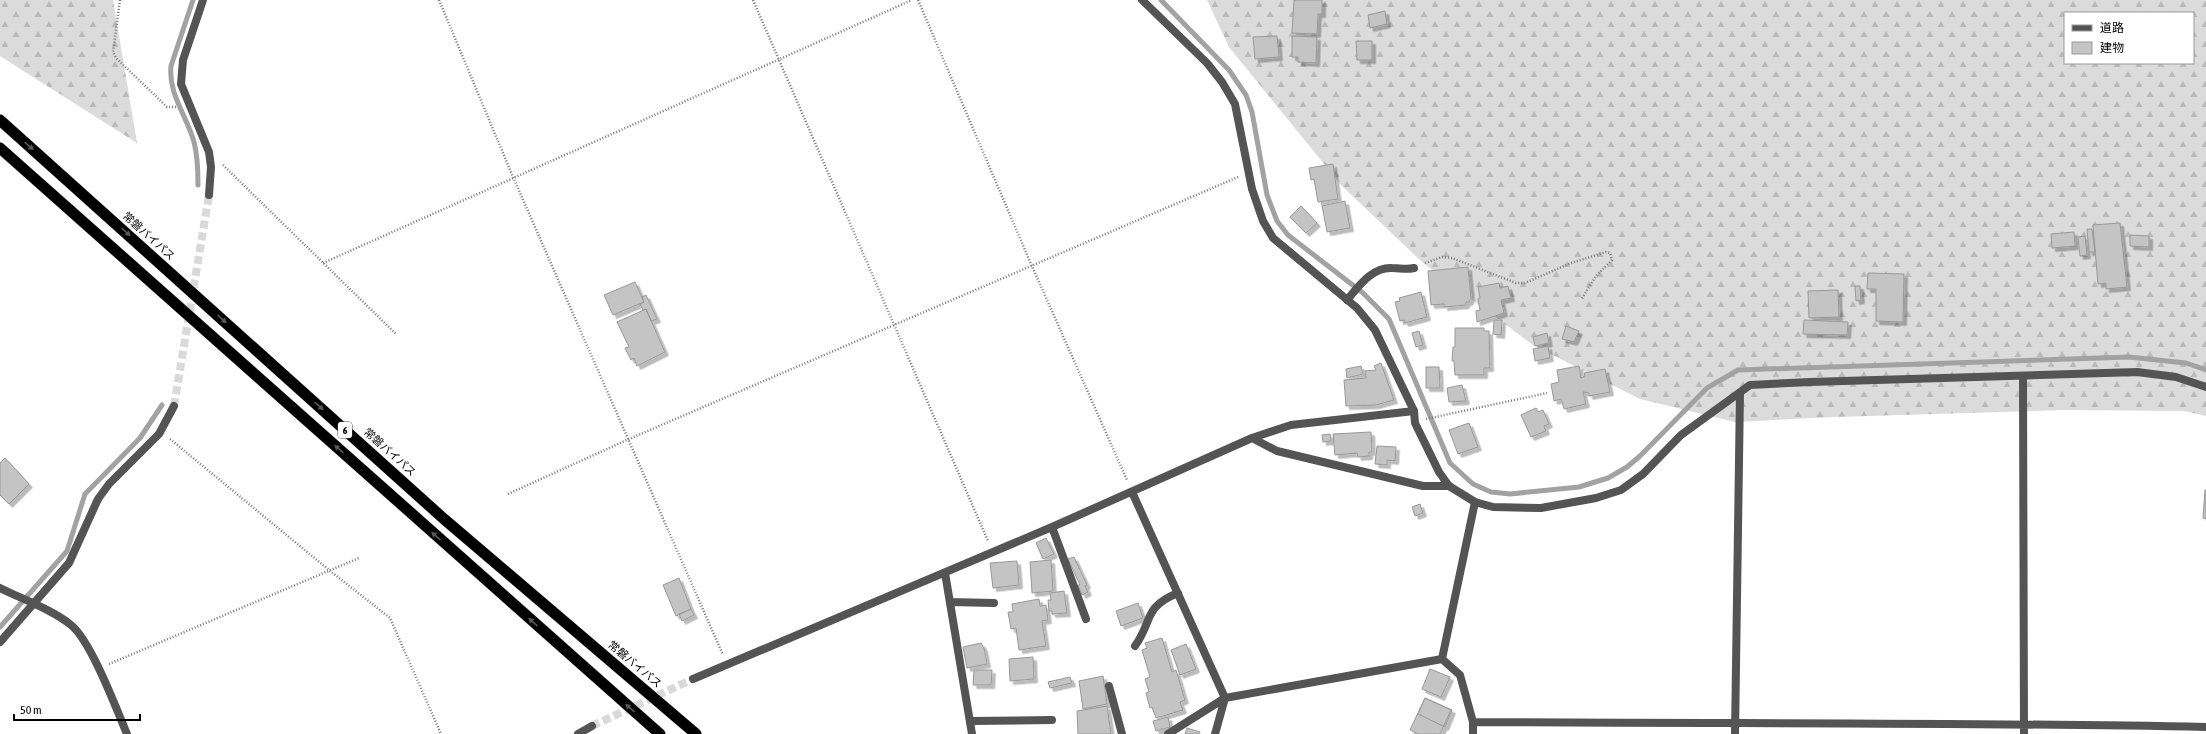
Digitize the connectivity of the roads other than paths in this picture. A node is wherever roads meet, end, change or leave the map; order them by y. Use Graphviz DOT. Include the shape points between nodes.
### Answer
graph roads {
  1 [pos="203,0"];
  2 [pos="1142,0"];
  3 [pos="0,120"];
  4 [pos="0,148"];
  5 [pos="209,195"];
  6 [pos="1414,268"];
  7 [pos="1350,297"];
  8 [pos="2023,376"];
  9 [pos="2206,387"];
  10 [pos="1740,392"];
  11 [pos="174,406"];
  12 [pos="1414,411"];
  13 [pos="1252,438"];
  14 [pos="1449,486"];
  15 [pos="1132,492"];
  16 [pos="1475,502"];
  17 [pos="1052,527"];
  18 [pos="945,573"];
  19 [pos="0,588"];
  20 [pos="1178,593"];
  21 [pos="950,602"];
  22 [pos="994,603"];
  23 [pos="32,604"];
  24 [pos="1086,619"];
  25 [pos="0,642"];
  26 [pos="1135,646"];
  27 [pos="1442,659"];
  28 [pos="693,679"];
  29 [pos="1109,686"];
  30 [pos="1225,698"];
  31 [pos="1052,720"];
  32 [pos="970,721"];
  33 [pos="1473,722"];
  34 [pos="2024,723"];
  35 [pos="1735,725"];
  36 [pos="592,726"];
  37 [pos="2206,727"];
  38 [pos="127,734"];
  39 [pos="578,734"];
  40 [pos="660,734"];
  41 [pos="696,734"];
  42 [pos="972,734"];
  43 [pos="1122,734"];
  44 [pos="1168,734"];
  45 [pos="1215,734"];
  46 [pos="1473,734"];
  47 [pos="1735,734"];
  48 [pos="2024,734"];
  1 -- 5 [label="street" via="183,60 181,84 209,152"];
  2 -- 7 [label="street" via="1207,63 1235,104 1252,189 1263,221 1274,238"];
  3 -- 41 [label="highway, 常磐バイパス / 6, one-way" via="444,519"];
  40 -- 4 [label="highway, 6, one-way"];
  6 -- 7 [label="street" via="1383,269 1376,272"];
  7 -- 12 [label="street" via="1375,330"];
  8 -- 9 [label="street" via="2137,372 2176,377"];
  8 -- 10 [label="street" via="1750,385"];
  8 -- 34 [label="street"];
  10 -- 16 [label="street" via="1681,435 1643,474 1621,490 1596,498 1541,508 1494,507"];
  10 -- 35 [label="street"];
  11 -- 23 [label="street" via="159,434 98,499 69,563"];
  12 -- 13 [label="street" via="1291,425"];
  12 -- 14 [label="street" via="1415,423 1439,472"];
  13 -- 14 [label="street" via="1285,453 1423,486"];
  13 -- 15 [label="street"];
  14 -- 16 [label="street"];
  15 -- 17 [label="street"];
  15 -- 20 [label="street"];
  16 -- 27 [label="street"];
  17 -- 18 [label="street"];
  17 -- 24 [label="street"];
  18 -- 21 [label="street"];
  18 -- 28 [label="street"];
  19 -- 23 [label="street"];
  20 -- 26 [label="street" via="1163,599 1154,607"];
  20 -- 30 [label="street"];
  21 -- 22 [label="street"];
  21 -- 32 [label="street"];
  23 -- 25 [label="street"];
  23 -- 38 [label="street" via="72,625 98,668"];
  27 -- 30 [label="street"];
  27 -- 33 [label="street" via="1460,675"];
  29 -- 43 [label="street"];
  30 -- 44 [label="street"];
  30 -- 45 [label="street"];
  31 -- 32 [label="street"];
  32 -- 42 [label="street"];
  33 -- 35 [label="street"];
  33 -- 46 [label="street"];
  34 -- 35 [label="street"];
  34 -- 37 [label="street"];
  34 -- 48 [label="street"];
  35 -- 47 [label="street"];
  36 -- 39 [label="street"];
}
